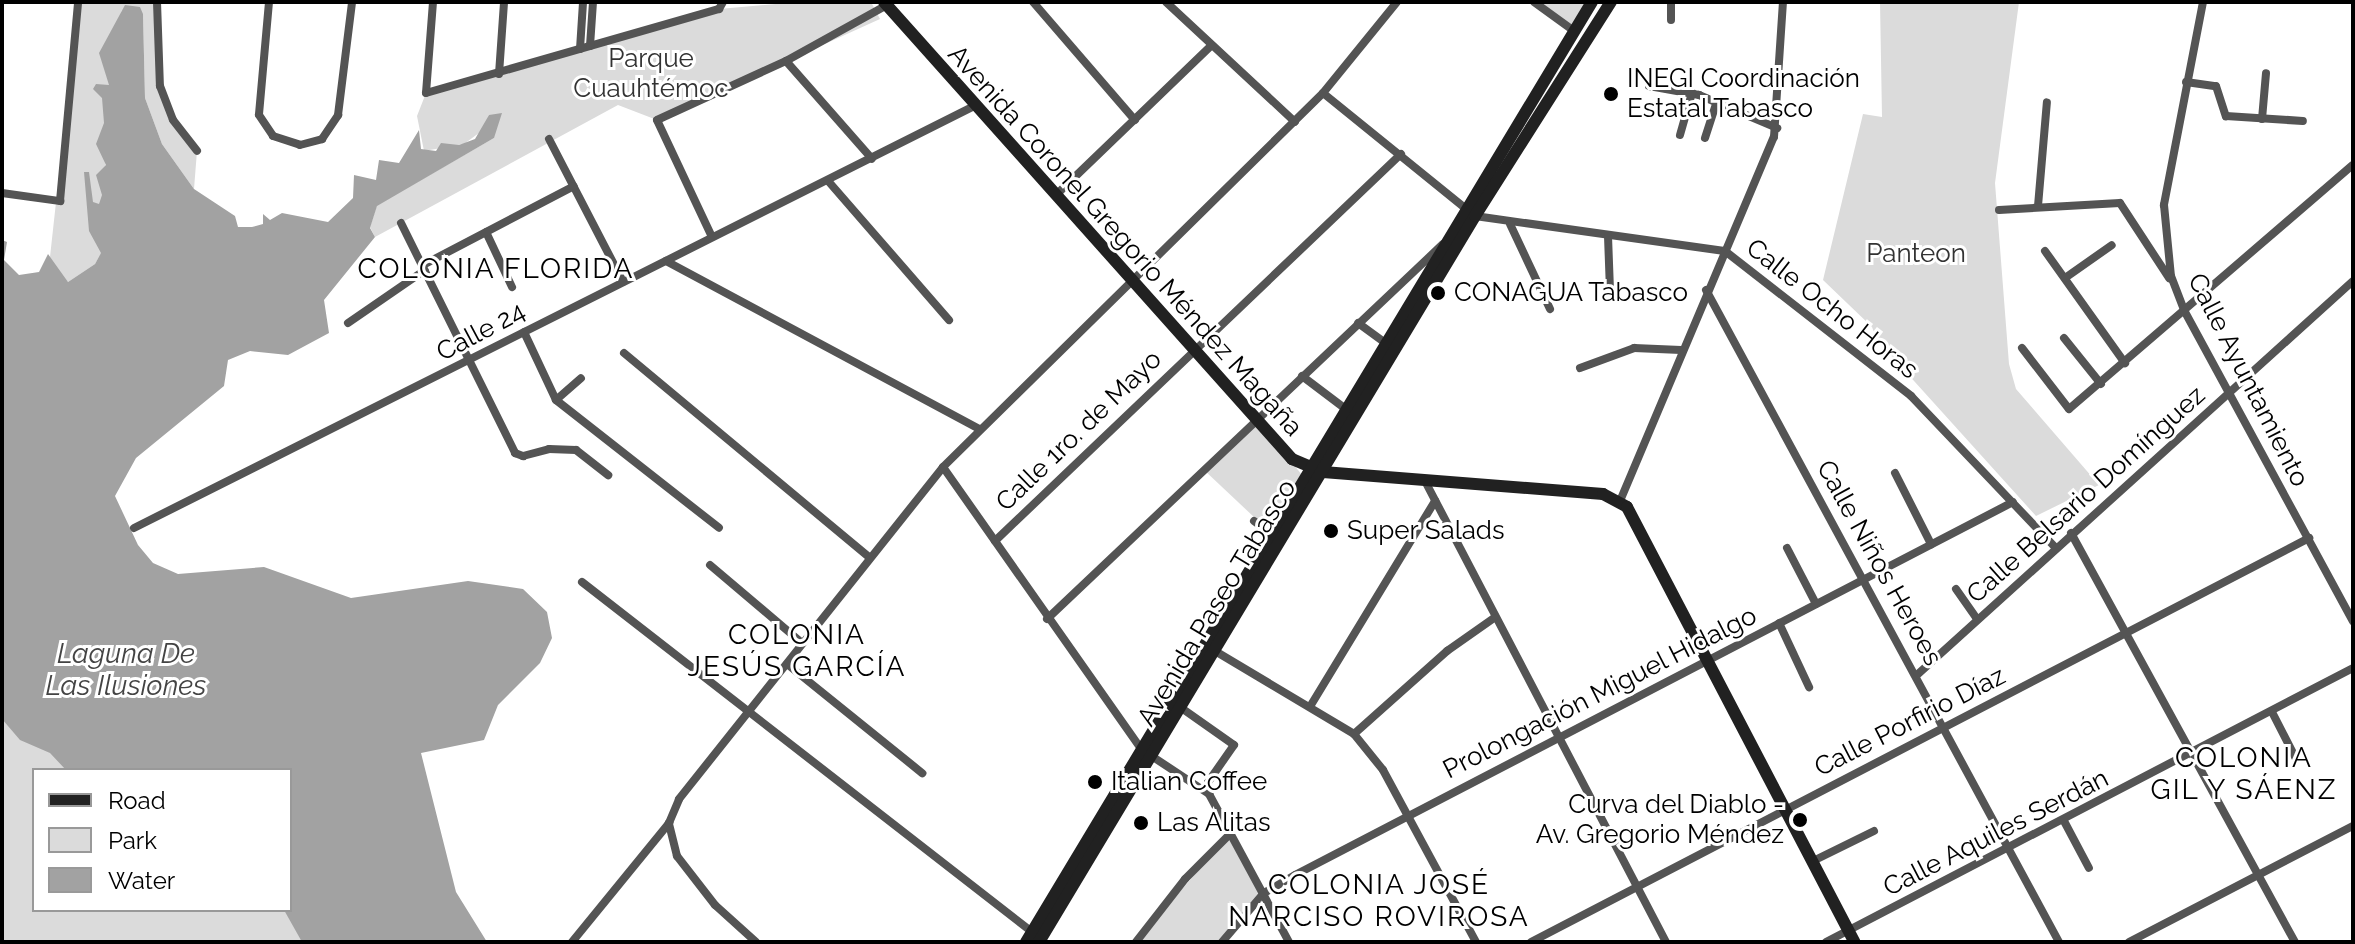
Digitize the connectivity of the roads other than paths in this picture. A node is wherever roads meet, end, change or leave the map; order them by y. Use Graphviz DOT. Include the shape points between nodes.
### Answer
graph roads {
  1 [pos="78,2"];
  2 [pos="157,2"];
  3 [pos="269,2"];
  4 [pos="352,2"];
  5 [pos="433,2"];
  6 [pos="504,2"];
  7 [pos="583,2"];
  8 [pos="593,2"];
  9 [pos="723,2"];
  10 [pos="1033,2"];
  11 [pos="1397,2"];
  12 [pos="1534,2"];
  13 [pos="1592,2"];
  14 [pos="1611,2"];
  15 [pos="1671,2"];
  16 [pos="1783,2"];
  17 [pos="2203,2"];
  18 [pos="886,3"];
  19 [pos="1172,4"];
  20 [pos="1671,20"];
  21 [pos="1574,31"];
  22 [pos="590,46"];
  23 [pos="1211,46"];
  24 [pos="580,49"];
  25 [pos="786,61"];
  26 [pos="2266,73"];
  27 [pos="499,74"];
  28 [pos="2186,82"];
  29 [pos="1649,86"];
  30 [pos="1323,93"];
  31 [pos="1692,93"];
  32 [pos="1717,102"];
  33 [pos="2047,102"];
  34 [pos="974,106"];
  35 [pos="2262,119"];
  36 [pos="1135,120"];
  37 [pos="2303,121"];
  38 [pos="1295,122"];
  39 [pos="1777,128"];
  40 [pos="1680,135"];
  41 [pos="1705,138"];
  42 [pos="549,139"];
  43 [pos="197,151"];
  44 [pos="1401,154"];
  45 [pos="872,159"];
  46 [pos="2353,165"];
  47 [pos="829,182"];
  48 [pos="574,186"];
  49 [pos="2,193"];
  50 [pos="1056,195"];
  51 [pos="2038,206"];
  52 [pos="1999,210"];
  53 [pos="1471,213"];
  54 [pos="401,223"];
  55 [pos="1510,224"];
  56 [pos="486,232"];
  57 [pos="1608,236"];
  58 [pos="712,237"];
  59 [pos="1447,241"];
  60 [pos="2112,245"];
  61 [pos="1725,251"];
  62 [pos="2045,251"];
  63 [pos="666,261"];
  64 [pos="1418,265"];
  65 [pos="424,268"];
  66 [pos="2065,278"];
  67 [pos="1132,281"];
  68 [pos="2353,281"];
  69 [pos="623,282"];
  70 [pos="1423,283"];
  71 [pos="2174,285"];
  72 [pos="512,287"];
  73 [pos="1610,290"];
  74 [pos="1706,290"];
  75 [pos="1550,309"];
  76 [pos="2185,312"];
  77 [pos="949,320"];
  78 [pos="348,323"];
  79 [pos="1358,323"];
  80 [pos="524,332"];
  81 [pos="2064,338"];
  82 [pos="1387,344"];
  83 [pos="1194,347"];
  84 [pos="2022,348"];
  85 [pos="1681,350"];
  86 [pos="624,353"];
  87 [pos="472,360"];
  88 [pos="2125,363"];
  89 [pos="1580,368"];
  90 [pos="1302,376"];
  91 [pos="581,378"];
  92 [pos="2101,384"];
  93 [pos="2229,393"];
  94 [pos="556,400"];
  95 [pos="1347,410"];
  96 [pos="1258,420"];
  97 [pos="979,429"];
  98 [pos="943,467"];
  99 [pos="1317,471"];
  100 [pos="1895,473"];
  101 [pos="608,475"];
  102 [pos="1425,481"];
  103 [pos="1435,501"];
  104 [pos="1620,501"];
  105 [pos="2013,502"];
  106 [pos="1254,521"];
  107 [pos="134,528"];
  108 [pos="719,528"];
  109 [pos="2071,533"];
  110 [pos="1272,534"];
  111 [pos="2309,538"];
  112 [pos="995,541"];
  113 [pos="1931,544"];
  114 [pos="2055,547"];
  115 [pos="1787,548"];
  116 [pos="869,557"];
  117 [pos="710,565"];
  118 [pos="1865,579"];
  119 [pos="582,582"];
  120 [pos="1956,589"];
  121 [pos="1816,604"];
  122 [pos="1494,618"];
  123 [pos="1047,619"];
  124 [pos="1977,619"];
  125 [pos="2353,621"];
  126 [pos="1779,623"];
  127 [pos="2126,632"];
  128 [pos="802,643"];
  129 [pos="1215,651"];
  130 [pos="1707,659"];
  131 [pos="787,664"];
  132 [pos="2353,668"];
  133 [pos="1918,674"];
  134 [pos="1809,687"];
  135 [pos="1311,705"];
  136 [pos="1180,707"];
  137 [pos="2272,712"];
  138 [pos="748,716"];
  139 [pos="1945,726"];
  140 [pos="1354,734"];
  141 [pos="1557,736"];
  142 [pos="1146,752"];
  143 [pos="2192,754"];
  144 [pos="2295,757"];
  145 [pos="922,773"];
  146 [pos="1204,788"];
  147 [pos="1786,809"];
  148 [pos="1407,815"];
  149 [pos="2064,821"];
  150 [pos="669,823"];
  151 [pos="2353,826"];
  152 [pos="1874,831"];
  153 [pos="1231,833"];
  154 [pos="2010,848"];
  155 [pos="1813,861"];
  156 [pos="2089,868"];
  157 [pos="2260,874"];
  158 [pos="1638,887"];
  159 [pos="1264,893"];
  160 [pos="1851,936"];
  161 [pos="1032,939"];
  162 [pos="572,942"];
  163 [pos="756,942"];
  164 [pos="1136,942"];
  165 [pos="1222,942"];
  166 [pos="1289,942"];
  167 [pos="1476,942"];
  168 [pos="1531,942"];
  169 [pos="1666,942"];
  170 [pos="1826,942"];
  171 [pos="2059,942"];
  172 [pos="2129,942"];
  173 [pos="2295,942"];
  1 -- 49 [label="street" via="60,201"];
  2 -- 43 [label="street" via="160,86 173,120"];
  3 -- 4 [label="street" via="259,115 269,133 291,144 322,139 338,115"];
  5 -- 27 [label="street" via="426,93"];
  6 -- 27 [label="street"];
  7 -- 24 [label="street"];
  8 -- 22 [label="street"];
  9 -- 22 [label="street" via="719,9"];
  10 -- 36 [label="street"];
  11 -- 30 [label="street"];
  12 -- 21 [label="street"];
  13 -- 21 [label="main road, Avenida Paseo Tabasco"];
  14 -- 53 [label="main road, Avenida Paseo Tabasco"];
  15 -- 20 [label="street"];
  16 -- 39 [label="street"];
  17 -- 28 [label="street, Calle Ayuntamiento"];
  18 -- 25 [label="street"];
  18 -- 34 [label="main road, Avenida Coronel Gregorio Méndez Magaña"];
  19 -- 23 [label="street"];
  21 -- 53 [label="main road, Avenida Paseo Tabasco"];
  22 -- 24 [label="street"];
  23 -- 36 [label="street"];
  23 -- 38 [label="street"];
  24 -- 27 [label="street"];
  25 -- 45 [label="street"];
  25 -- 58 [label="street" via="657,120"];
  26 -- 35 [label="street"];
  28 -- 35 [label="street" via="2216,86 2226,116"];
  28 -- 71 [label="street, Calle Ayuntamiento" via="2164,211"];
  29 -- 31 [label="street"];
  30 -- 38 [label="street"];
  30 -- 44 [label="street, Calle Ocho Horas"];
  31 -- 32 [label="street"];
  31 -- 40 [label="street"];
  32 -- 39 [label="street"];
  32 -- 41 [label="street"];
  33 -- 51 [label="street"];
  34 -- 45 [label="street, Calle 24"];
  34 -- 50 [label="main road, Avenida Coronel Gregorio Méndez Magaña"];
  35 -- 37 [label="street"];
  36 -- 50 [label="street"];
  38 -- 67 [label="street"];
  39 -- 61 [label="street"];
  42 -- 48 [label="street"];
  44 -- 53 [label="street, Calle Ocho Horas"];
  44 -- 83 [label="street, Calle 1ro. de Mayo"];
  45 -- 47 [label="street, Calle 24"];
  46 -- 76 [label="street"];
  47 -- 58 [label="street, Calle 24"];
  47 -- 77 [label="street"];
  48 -- 56 [label="street"];
  48 -- 69 [label="street"];
  50 -- 67 [label="main road, Avenida Coronel Gregorio Méndez Magaña"];
  51 -- 52 [label="street"];
  51 -- 71 [label="street" via="2120,203"];
  53 -- 55 [label="street, Calle Ocho Horas"];
  53 -- 59 [label="main road, Avenida Paseo Tabasco"];
  53 -- 99 [label="main road, Avenida Paseo Tabasco"];
  54 -- 65 [label="street"];
  55 -- 57 [label="street, Calle Ocho Horas"];
  55 -- 75 [label="street"];
  56 -- 65 [label="street"];
  56 -- 72 [label="street"];
  57 -- 61 [label="street, Calle Ocho Horas"];
  57 -- 73 [label="street"];
  58 -- 63 [label="street, Calle 24"];
  59 -- 64 [label="street"];
  59 -- 70 [label="main road, Avenida Paseo Tabasco"];
  60 -- 66 [label="street"];
  61 -- 74 [label="street"];
  61 -- 105 [label="street, Calle Ocho Horas" via="1911,396"];
  62 -- 66 [label="street"];
  63 -- 69 [label="street, Calle 24"];
  63 -- 97 [label="street"];
  64 -- 70 [label="main road"];
  64 -- 79 [label="street"];
  65 -- 78 [label="street"];
  65 -- 87 [label="street"];
  66 -- 88 [label="street"];
  67 -- 83 [label="main road, Avenida Coronel Gregorio Méndez Magaña"];
  67 -- 97 [label="street"];
  68 -- 93 [label="street, Calle Belsario Domínguez"];
  69 -- 80 [label="street, Calle 24"];
  70 -- 82 [label="main road, Avenida Paseo Tabasco"];
  71 -- 76 [label="street, Calle Ayuntamiento"];
  74 -- 85 [label="street"];
  74 -- 118 [label="street, Calle Niños Heroes"];
  76 -- 88 [label="street"];
  76 -- 93 [label="street, Calle Ayuntamiento"];
  79 -- 82 [label="street"];
  79 -- 90 [label="street"];
  80 -- 87 [label="street, Calle 24"];
  80 -- 94 [label="street"];
  81 -- 92 [label="street"];
  82 -- 95 [label="main road, Avenida Paseo Tabasco"];
  83 -- 96 [label="main road, Avenida Coronel Gregorio Méndez Magaña"];
  83 -- 112 [label="street, Calle 1ro. de Mayo"];
  84 -- 92 [label="street" via="2069,409"];
  85 -- 89 [label="street" via="1634,348"];
  85 -- 104 [label="street"];
  86 -- 116 [label="street"];
  87 -- 101 [label="street" via="519,456 576,450"];
  87 -- 107 [label="street, Calle 24"];
  88 -- 92 [label="street"];
  90 -- 95 [label="street"];
  90 -- 96 [label="street"];
  91 -- 94 [label="street"];
  93 -- 109 [label="street, Calle Belsario Domínguez"];
  93 -- 111 [label="street, Calle Ayuntamiento"];
  94 -- 108 [label="street"];
  95 -- 99 [label="main road, Avenida Paseo Tabasco"];
  96 -- 99 [label="main road, Avenida Coronel Gregorio Méndez Magaña" via="1283,450"];
  96 -- 123 [label="street"];
  97 -- 98 [label="street"];
  98 -- 112 [label="street"];
  98 -- 116 [label="street"];
  99 -- 102 [label="main road"];
  99 -- 110 [label="main road, Avenida Paseo Tabasco"];
  99 -- 129 [label="main road, Avenida Paseo Tabasco"];
  100 -- 113 [label="street"];
  102 -- 103 [label="street"];
  102 -- 104 [label="main road" via="1603,494"];
  103 -- 122 [label="street"];
  103 -- 135 [label="street"];
  104 -- 130 [label="main road" via="1639,525"];
  105 -- 113 [label="street, Prolongación Miguel Hidalgo"];
  105 -- 114 [label="street, Calle Ocho Horas"];
  106 -- 110 [label="street"];
  109 -- 114 [label="street, Calle Belsario Domínguez"];
  109 -- 127 [label="street"];
  110 -- 142 [label="main road, Avenida Paseo Tabasco"];
  111 -- 125 [label="street, Calle Ayuntamiento"];
  111 -- 127 [label="street, Calle Porfirio Díaz"];
  112 -- 123 [label="street"];
  113 -- 118 [label="street, Prolongación Miguel Hidalgo"];
  114 -- 124 [label="street, Calle Belsario Domínguez"];
  115 -- 121 [label="street"];
  116 -- 128 [label="street"];
  117 -- 128 [label="street"];
  118 -- 121 [label="street, Prolongación Miguel Hidalgo"];
  118 -- 133 [label="street, Calle Niños Heroes"];
  119 -- 138 [label="street"];
  120 -- 124 [label="street"];
  121 -- 126 [label="street, Prolongación Miguel Hidalgo"];
  122 -- 140 [label="street" via="1447,651"];
  122 -- 141 [label="street"];
  123 -- 142 [label="street"];
  124 -- 133 [label="street, Calle Belsario Domínguez"];
  126 -- 130 [label="street, Prolongación Miguel Hidalgo"];
  126 -- 134 [label="street"];
  127 -- 139 [label="street, Calle Porfirio Díaz"];
  127 -- 143 [label="street"];
  128 -- 131 [label="street"];
  129 -- 135 [label="street"];
  129 -- 136 [label="main road, Avenida Paseo Tabasco"];
  130 -- 141 [label="street, Prolongación Miguel Hidalgo"];
  130 -- 147 [label="main road"];
  131 -- 138 [label="street"];
  131 -- 145 [label="street"];
  132 -- 137 [label="street, Calle Aquiles Serdán"];
  133 -- 139 [label="street, Calle Niños Heroes"];
  135 -- 140 [label="street"];
  136 -- 142 [label="main road, Avenida Paseo Tabasco"];
  136 -- 146 [label="street" via="1234,745"];
  137 -- 143 [label="street, Calle Aquiles Serdán"];
  137 -- 144 [label="street"];
  138 -- 150 [label="street" via="679,799"];
  138 -- 161 [label="street"];
  139 -- 147 [label="street, Calle Porfirio Díaz"];
  139 -- 154 [label="street, Calle Niños Heroes"];
  140 -- 148 [label="street" via="1383,770"];
  141 -- 148 [label="street, Prolongación Miguel Hidalgo"];
  141 -- 158 [label="street"];
  142 -- 146 [label="street"];
  142 -- 161 [label="main road, Avenida Paseo Tabasco"];
  143 -- 149 [label="street, Calle Aquiles Serdán"];
  143 -- 157 [label="street"];
  146 -- 153 [label="street"];
  147 -- 155 [label="main road"];
  147 -- 158 [label="street, Calle Porfirio Díaz"];
  148 -- 159 [label="street, Prolongación Miguel Hidalgo"];
  148 -- 167 [label="street"];
  149 -- 154 [label="street, Calle Aquiles Serdán"];
  149 -- 156 [label="street"];
  150 -- 162 [label="street"];
  150 -- 163 [label="street" via="673,847 694,880"];
  151 -- 157 [label="street"];
  152 -- 155 [label="street"];
  153 -- 159 [label="street"];
  153 -- 164 [label="street" via="1185,879"];
  154 -- 160 [label="street, Calle Aquiles Serdán"];
  154 -- 171 [label="street, Calle Niños Heroes"];
  155 -- 160 [label="main road"];
  157 -- 172 [label="street"];
  157 -- 173 [label="street"];
  158 -- 168 [label="street, Calle Porfirio Díaz"];
  158 -- 169 [label="street"];
  159 -- 165 [label="street, Prolongación Miguel Hidalgo"];
  159 -- 166 [label="street"];
  160 -- 170 [label="street, Calle Aquiles Serdán"];
}
